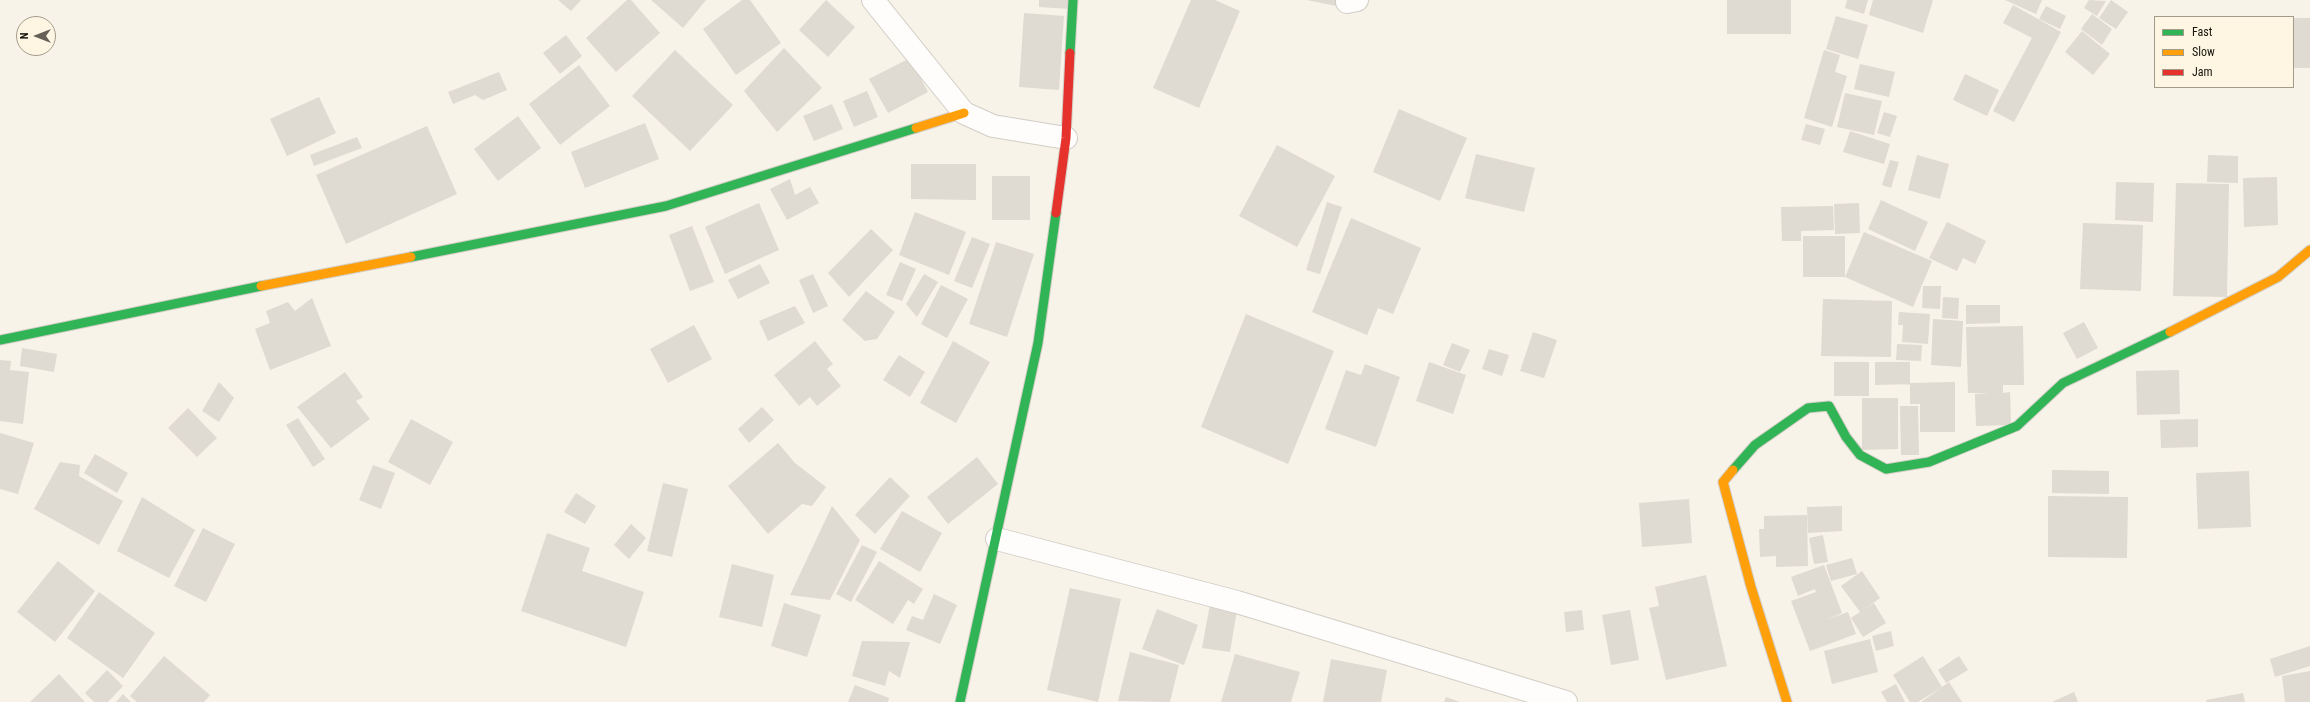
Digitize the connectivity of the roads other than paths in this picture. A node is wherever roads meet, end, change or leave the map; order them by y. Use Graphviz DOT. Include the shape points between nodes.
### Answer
graph roads {
  1 [pos="873,0"];
  2 [pos="1073,0"];
  3 [pos="964,113"];
  4 [pos="1066,138"];
  5 [pos="2310,250"];
  6 [pos="0,340"];
  7 [pos="997,539"];
  8 [pos="960,702"];
  9 [pos="1566,702"];
  10 [pos="1787,702"];
  1 -- 3 [label="street"];
  2 -- 4 [label="street"];
  3 -- 4 [label="street" via="993,126"];
  3 -- 6 [label="street" via="666,206"];
  4 -- 7 [label="street" via="1038,343"];
  5 -- 10 [label="street" via="2278,277 2063,384 2017,426 1929,462 1886,468 1860,455 1846,437 1829,406 1808,408 1755,445 1723,482 1751,587"];
  7 -- 8 [label="street"];
  7 -- 9 [label="street" via="1237,602"];
}
